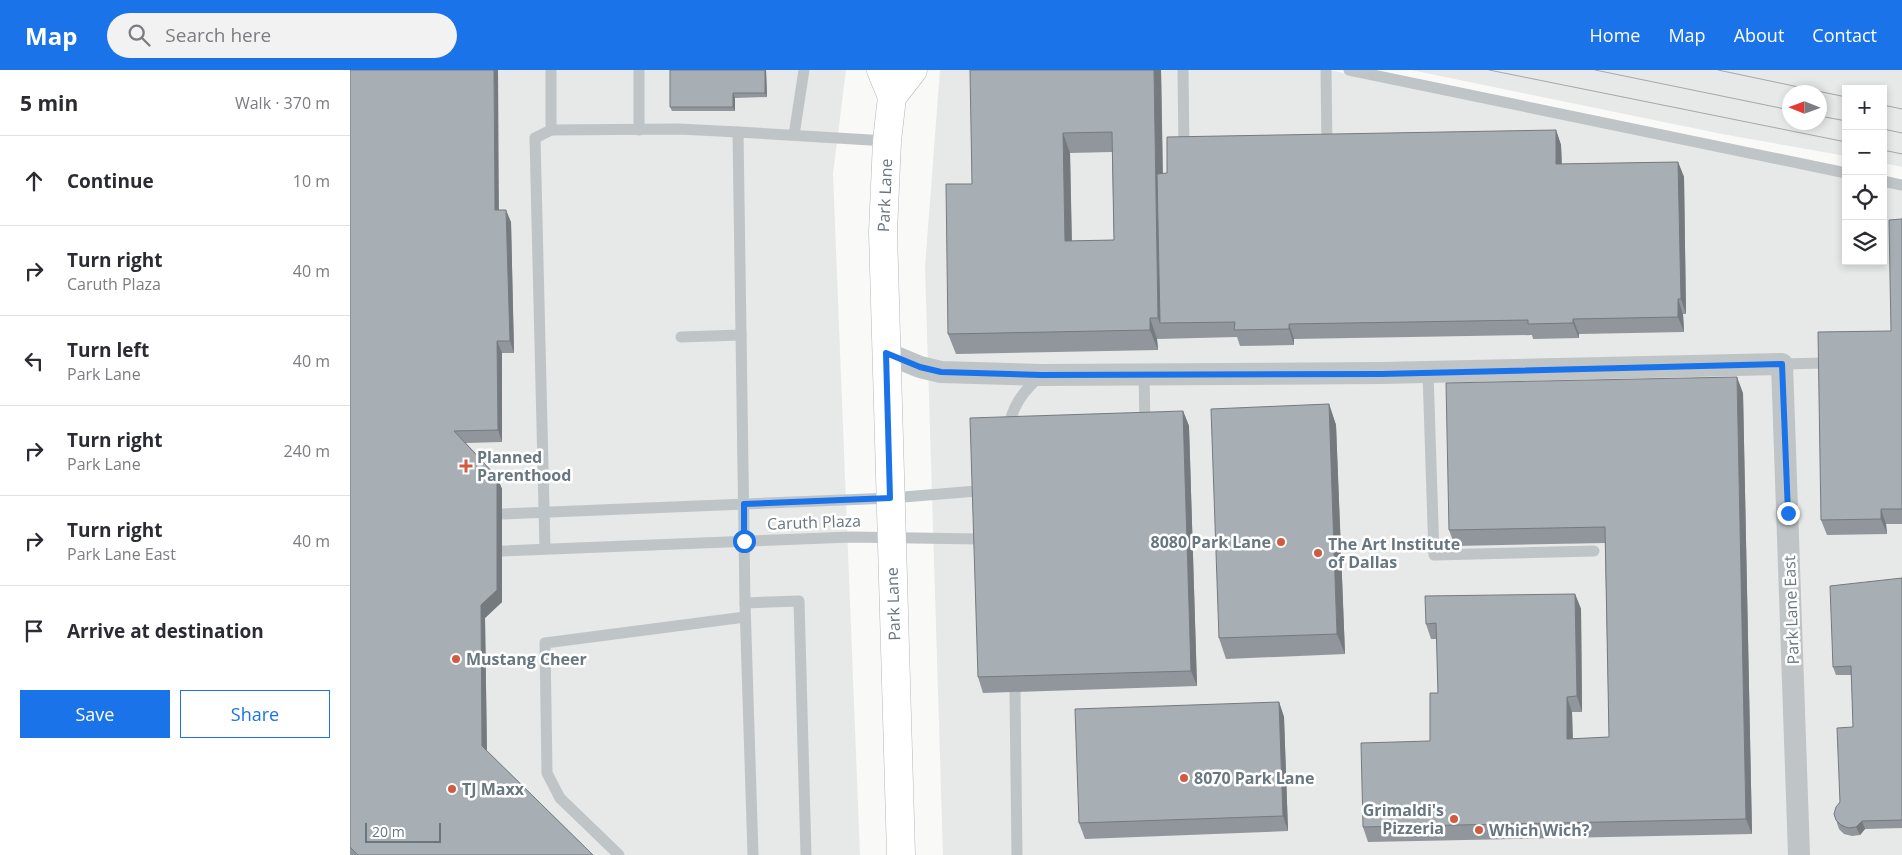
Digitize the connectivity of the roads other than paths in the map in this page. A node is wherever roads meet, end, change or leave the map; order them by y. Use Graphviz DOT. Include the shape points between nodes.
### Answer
graph roads {
  1 [pos="551,70"];
  2 [pos="639,70"];
  3 [pos="804,70"];
  4 [pos="881,70"];
  5 [pos="913,70"];
  6 [pos="1183,70"];
  7 [pos="1326,70"];
  8 [pos="1349,70"];
  9 [pos="892,98"];
  10 [pos="551,130"];
  11 [pos="639,130"];
  12 [pos="738,132"];
  13 [pos="794,135"];
  14 [pos="887,141"];
  15 [pos="1327,149"];
  16 [pos="1184,152"];
  17 [pos="1842,172"];
  18 [pos="1887,182"];
  19 [pos="1902,185"];
  20 [pos="741,335"];
  21 [pos="681,337"];
  22 [pos="886,353"];
  23 [pos="1824,363"];
  24 [pos="1782,364"];
  25 [pos="1428,372"];
  26 [pos="1041,375"];
  27 [pos="1144,375"];
  28 [pos="1145,428"];
  29 [pos="1008,431"];
  30 [pos="977,491"];
  31 [pos="890,498"];
  32 [pos="744,504"];
  33 [pos="544,513"];
  34 [pos="501,514"];
  35 [pos="892,537"];
  36 [pos="979,539"];
  37 [pos="744,541"];
  38 [pos="545,550"];
  39 [pos="501,551"];
  40 [pos="1594,552"];
  41 [pos="745,603"];
  42 [pos="745,618"];
  43 [pos="1015,692"];
  44 [pos="619,855"];
  45 [pos="753,855"];
  46 [pos="806,855"];
  47 [pos="901,855"];
  48 [pos="1017,855"];
  49 [pos="1799,855"];
  1 -- 10 [label="lane"];
  2 -- 11 [label="lane"];
  3 -- 13 [label="lane"];
  4 -- 9 [label="main road, Park Lane"];
  5 -- 9 [label="main road"];
  6 -- 16 [label="lane"];
  7 -- 15 [label="lane"];
  8 -- 17 [label="lane"];
  9 -- 14 [label="main road, Park Lane"];
  10 -- 11 [label="lane"];
  10 -- 33 [label="lane" via="535,138"];
  11 -- 12 [label="lane"];
  12 -- 13 [label="lane"];
  12 -- 20 [label="lane"];
  13 -- 14 [label="lane"];
  14 -- 22 [label="main road, Park Lane" via="883,232"];
  18 -- 19 [label="lane"];
  20 -- 21 [label="lane"];
  20 -- 32 [label="lane"];
  22 -- 26 [label="street" via="941,372"];
  22 -- 31 [label="main road, Park Lane"];
  23 -- 24 [label="lane"];
  24 -- 25 [label="street"];
  24 -- 49 [label="street, Park Lane East"];
  25 -- 27 [label="street"];
  25 -- 40 [label="lane" via="1434,555"];
  26 -- 27 [label="street"];
  26 -- 29 [label="lane" via="1025,391 1011,413"];
  27 -- 28 [label="lane"];
  30 -- 31 [label="lane, Caruth Plaza"];
  31 -- 32 [label="lane, Caruth Plaza"];
  31 -- 35 [label="main road, Park Lane"];
  32 -- 33 [label="lane, Caruth Plaza"];
  32 -- 37 [label="lane"];
  33 -- 34 [label="lane, Caruth Plaza"];
  33 -- 38 [label="lane"];
  35 -- 36 [label="lane, Caruth Plaza"];
  35 -- 37 [label="lane, Caruth Plaza"];
  35 -- 47 [label="main road, Park Lane"];
  37 -- 38 [label="lane, Caruth Plaza"];
  37 -- 41 [label="lane"];
  38 -- 39 [label="lane, Caruth Plaza"];
  41 -- 42 [label="lane"];
  41 -- 46 [label="lane" via="799,601"];
  42 -- 44 [label="lane" via="545,643 547,773 560,798"];
  42 -- 45 [label="lane"];
  43 -- 48 [label="lane"];
}
